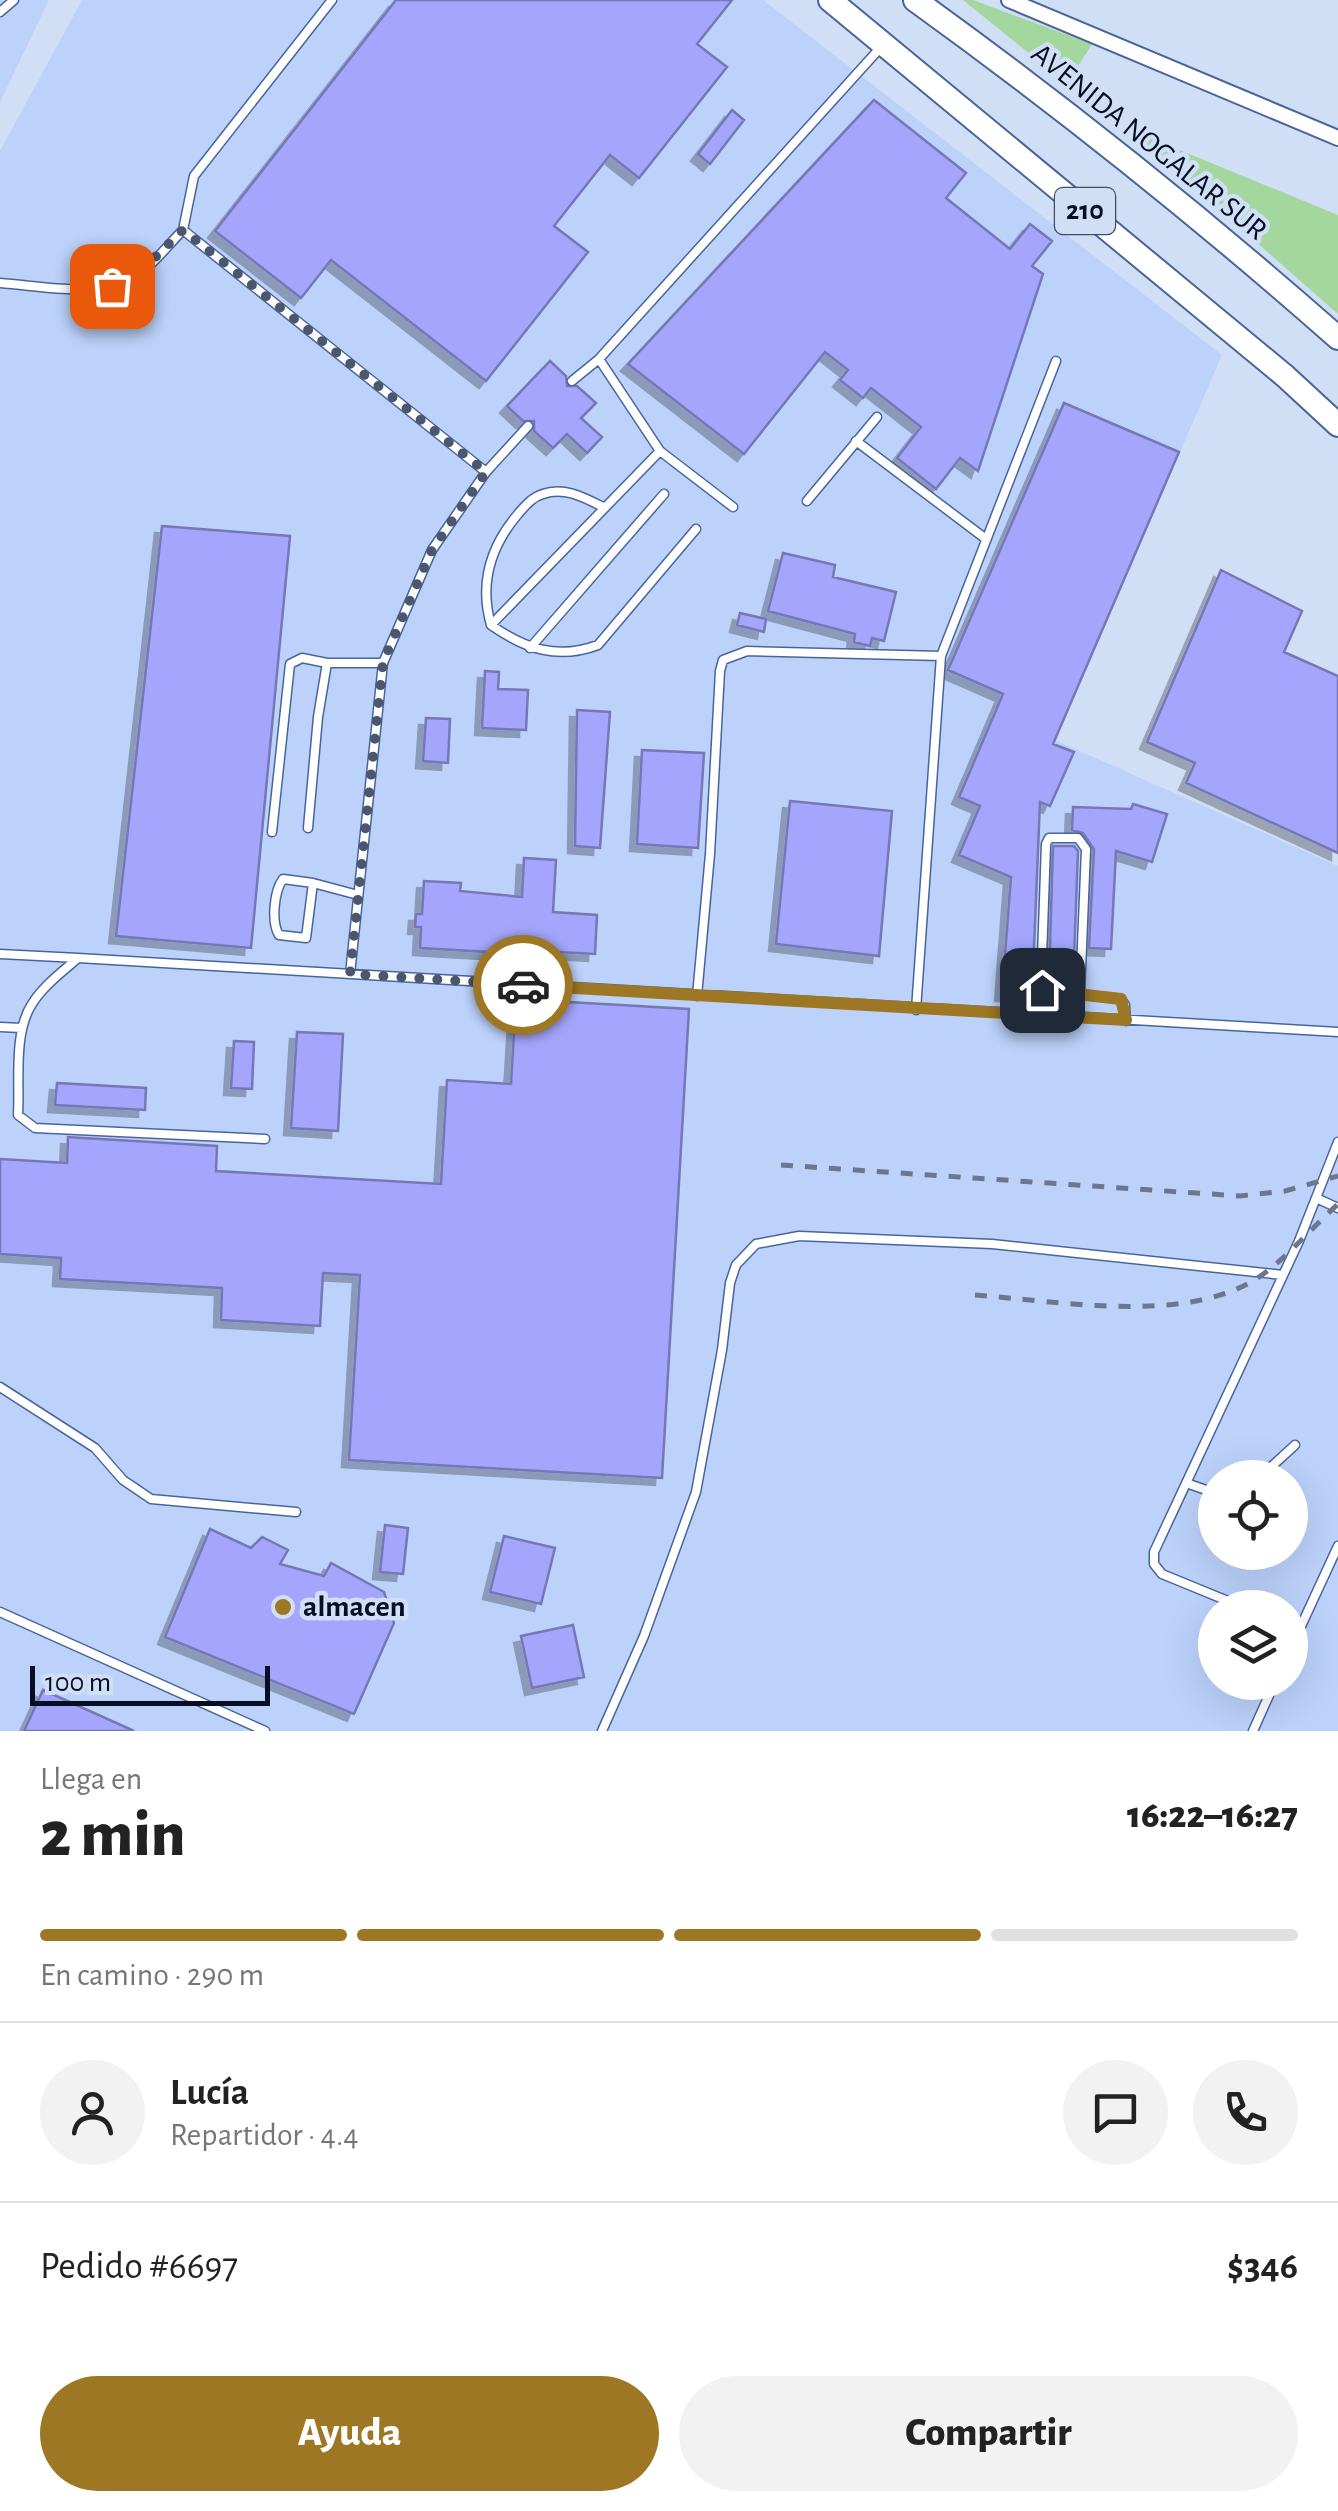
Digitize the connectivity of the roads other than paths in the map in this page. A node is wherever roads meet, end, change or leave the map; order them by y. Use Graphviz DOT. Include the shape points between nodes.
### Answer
graph roads {
  1 [pos="14,0"];
  2 [pos="332,0"];
  3 [pos="830,0"];
  4 [pos="915,0"];
  5 [pos="1009,0"];
  6 [pos="0,12"];
  7 [pos="885,43"];
  8 [pos="1338,138"];
  9 [pos="183,230"];
  10 [pos="0,283"];
  11 [pos="1338,338"];
  12 [pos="599,358"];
  13 [pos="1056,361"];
  14 [pos="572,381"];
  15 [pos="877,417"];
  16 [pos="1338,425"];
  17 [pos="528,426"];
  18 [pos="856,441"];
  19 [pos="660,451"];
  20 [pos="486,472"];
  21 [pos="664,494"];
  22 [pos="806,500"];
  23 [pos="604,507"];
  24 [pos="732,507"];
  25 [pos="696,528"];
  26 [pos="986,539"];
  27 [pos="491,625"];
  28 [pos="530,648"];
  29 [pos="940,656"];
  30 [pos="327,662"];
  31 [pos="383,662"];
  32 [pos="308,828"];
  33 [pos="272,832"];
  34 [pos="313,882"];
  35 [pos="358,895"];
  36 [pos="0,954"];
  37 [pos="78,958"];
  38 [pos="350,974"];
  39 [pos="1080,994"];
  40 [pos="697,996"];
  41 [pos="916,1010"];
  42 [pos="1126,1020"];
  43 [pos="0,1027"];
  44 [pos="22,1028"];
  45 [pos="1338,1032"];
  46 [pos="266,1139"];
  47 [pos="1338,1142"];
  48 [pos="1316,1198"];
  49 [pos="1338,1208"];
  50 [pos="1283,1275"];
  51 [pos="0,1387"];
  52 [pos="1294,1445"];
  53 [pos="1278,1460"];
  54 [pos="1186,1482"];
  55 [pos="1198,1487"];
  56 [pos="296,1512"];
  57 [pos="1338,1546"];
  58 [pos="1201,1590"];
  59 [pos="1308,1611"];
  60 [pos="0,1612"];
  61 [pos="1267,1700"];
  62 [pos="264,1731"];
  63 [pos="602,1731"];
  64 [pos="1253,1731"];
  1 -- 6 [label="lane"];
  2 -- 9 [label="lane" via="194,176"];
  3 -- 7 [label="highway, 210"];
  4 -- 11 [label="highway, AVENIDA NOGALAR SUR / 210" via="1180,201"];
  5 -- 8 [label="street"];
  7 -- 12 [label="lane"];
  7 -- 16 [label="highway, 210"];
  9 -- 10 [label="lane" via="135,277 112,286"];
  9 -- 20 [label="lane"];
  12 -- 14 [label="lane"];
  12 -- 19 [label="lane"];
  13 -- 26 [label="lane"];
  15 -- 18 [label="lane"];
  17 -- 20 [label="lane"];
  18 -- 22 [label="lane"];
  18 -- 26 [label="lane"];
  19 -- 23 [label="lane"];
  19 -- 24 [label="lane"];
  20 -- 31 [label="lane" via="432,550"];
  21 -- 28 [label="lane"];
  23 -- 27 [label="lane"];
  23 -- 27 [label="lane" via="567,492 541,494 528,503 507,528 486,574"];
  25 -- 28 [label="lane" via="598,645 578,652"];
  26 -- 29 [label="lane"];
  27 -- 28 [label="lane"];
  29 -- 40 [label="lane" via="746,650 723,660"];
  29 -- 41 [label="lane"];
  30 -- 31 [label="lane"];
  30 -- 32 [label="lane"];
  30 -- 33 [label="lane" via="302,658 290,664"];
  31 -- 35 [label="lane"];
  34 -- 34 [label="lane" via="306,938 280,936 278,885 283,878"];
  34 -- 35 [label="lane"];
  35 -- 38 [label="lane"];
  36 -- 37 [label="lane"];
  37 -- 38 [label="lane"];
  37 -- 44 [label="lane" via="30,1006"];
  38 -- 40 [label="lane"];
  39 -- 39 [label="lane" via="1041,985 1046,844 1055,836 1078,838 1086,849"];
  39 -- 42 [label="lane" via="1121,999"];
  40 -- 41 [label="lane"];
  41 -- 42 [label="lane"];
  42 -- 45 [label="lane"];
  43 -- 44 [label="lane"];
  44 -- 46 [label="lane" via="18,1115 35,1128"];
  47 -- 48 [label="lane"];
  48 -- 49 [label="lane"];
  48 -- 50 [label="lane"];
  50 -- 54 [label="lane"];
  50 -- 63 [label="lane" via="992,1244 799,1236 756,1244 730,1283 696,1492"];
  51 -- 56 [label="lane" via="95,1448 151,1500"];
  52 -- 53 [label="lane"];
  54 -- 55 [label="lane"];
  54 -- 58 [label="lane" via="1154,1564"];
  57 -- 59 [label="lane"];
  60 -- 62 [label="lane"];
  61 -- 64 [label="lane"];
}
